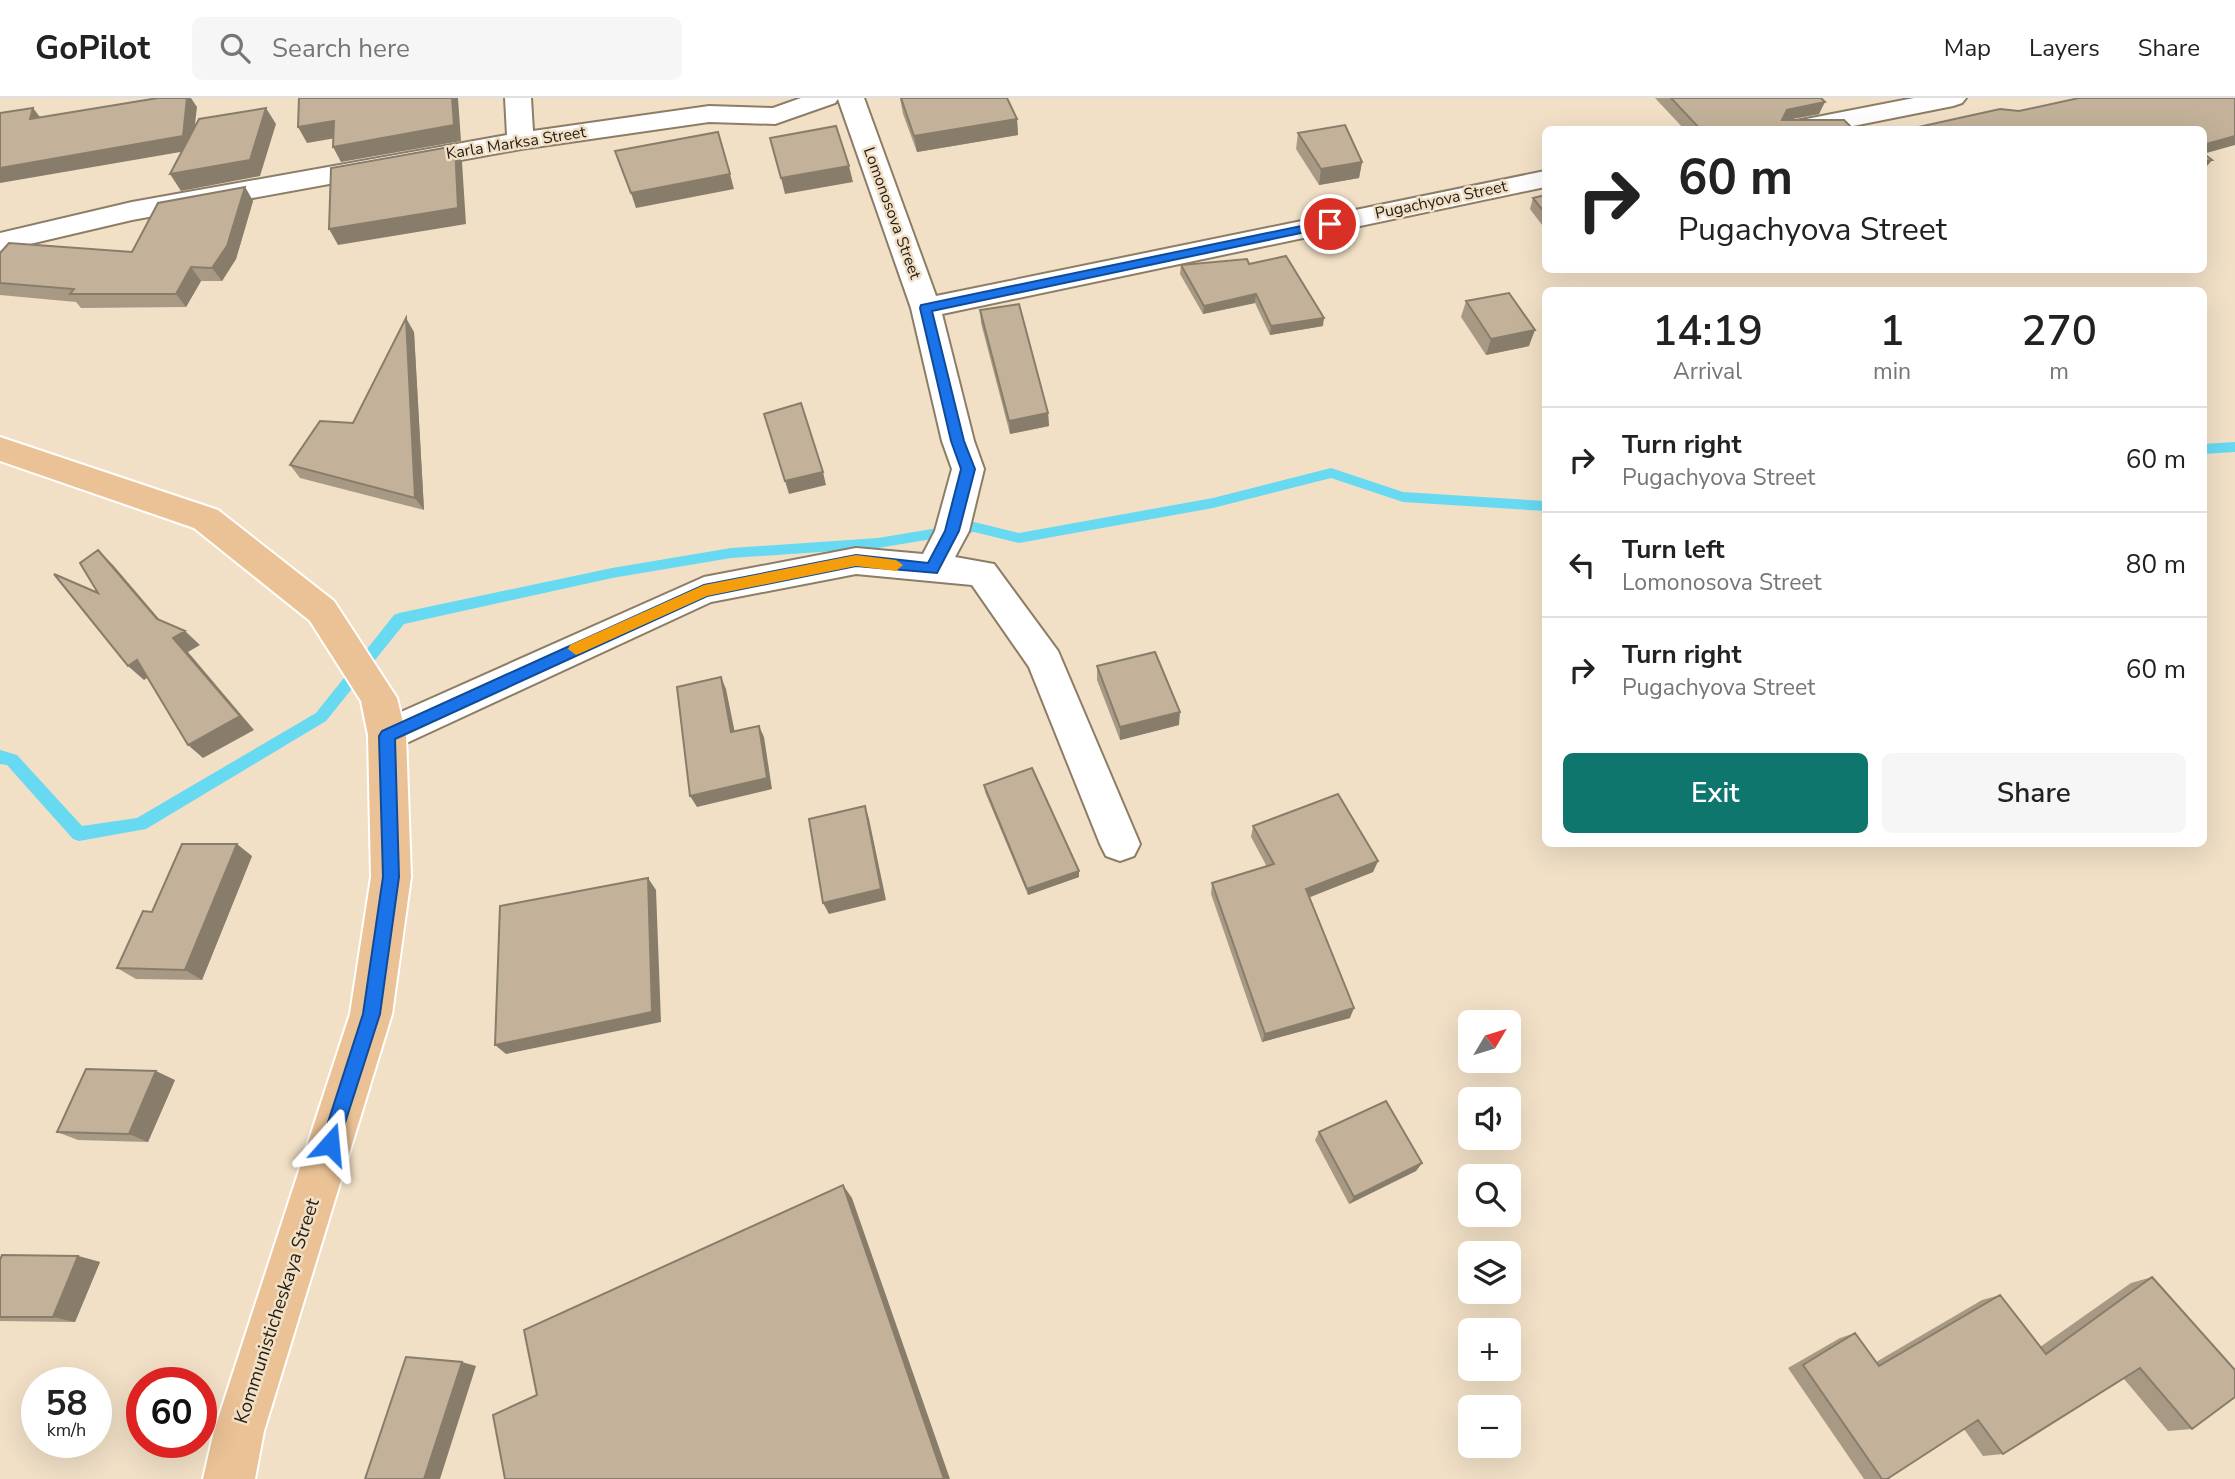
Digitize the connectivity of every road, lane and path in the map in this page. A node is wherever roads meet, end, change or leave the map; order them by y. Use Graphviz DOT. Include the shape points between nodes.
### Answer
graph roads {
  1 [pos="519,98"];
  2 [pos="826,98"];
  3 [pos="851,98"];
  4 [pos="1953,98"];
  5 [pos="1811,126"];
  6 [pos="521,141"];
  7 [pos="1542,180"];
  8 [pos="0,242"];
  9 [pos="926,308"];
  10 [pos="0,449"];
  11 [pos="932,569"];
  12 [pos="383,717"];
  13 [pos="1120,844"];
  14 [pos="229,1479"];
  1 -- 6 [label="street"];
  2 -- 6 [label="street, Karla Marksa Street" via="775,116 709,114"];
  3 -- 9 [label="street, Lomonosova Street"];
  4 -- 5 [label="street"];
  6 -- 8 [label="street, Karla Marksa Street" via="132,212"];
  7 -- 9 [label="street, Pugachyova Street"];
  9 -- 11 [label="street, Lomonosova Street" via="968,469 952,531"];
  10 -- 12 [label="main road" via="206,519 322,611"];
  11 -- 12 [label="street" via="856,561 704,590"];
  11 -- 13 [label="street" via="982,573 1045,660"];
  12 -- 14 [label="main road, Kommunisticheskaya Street" via="391,877 371,1014 239,1431"];
}
